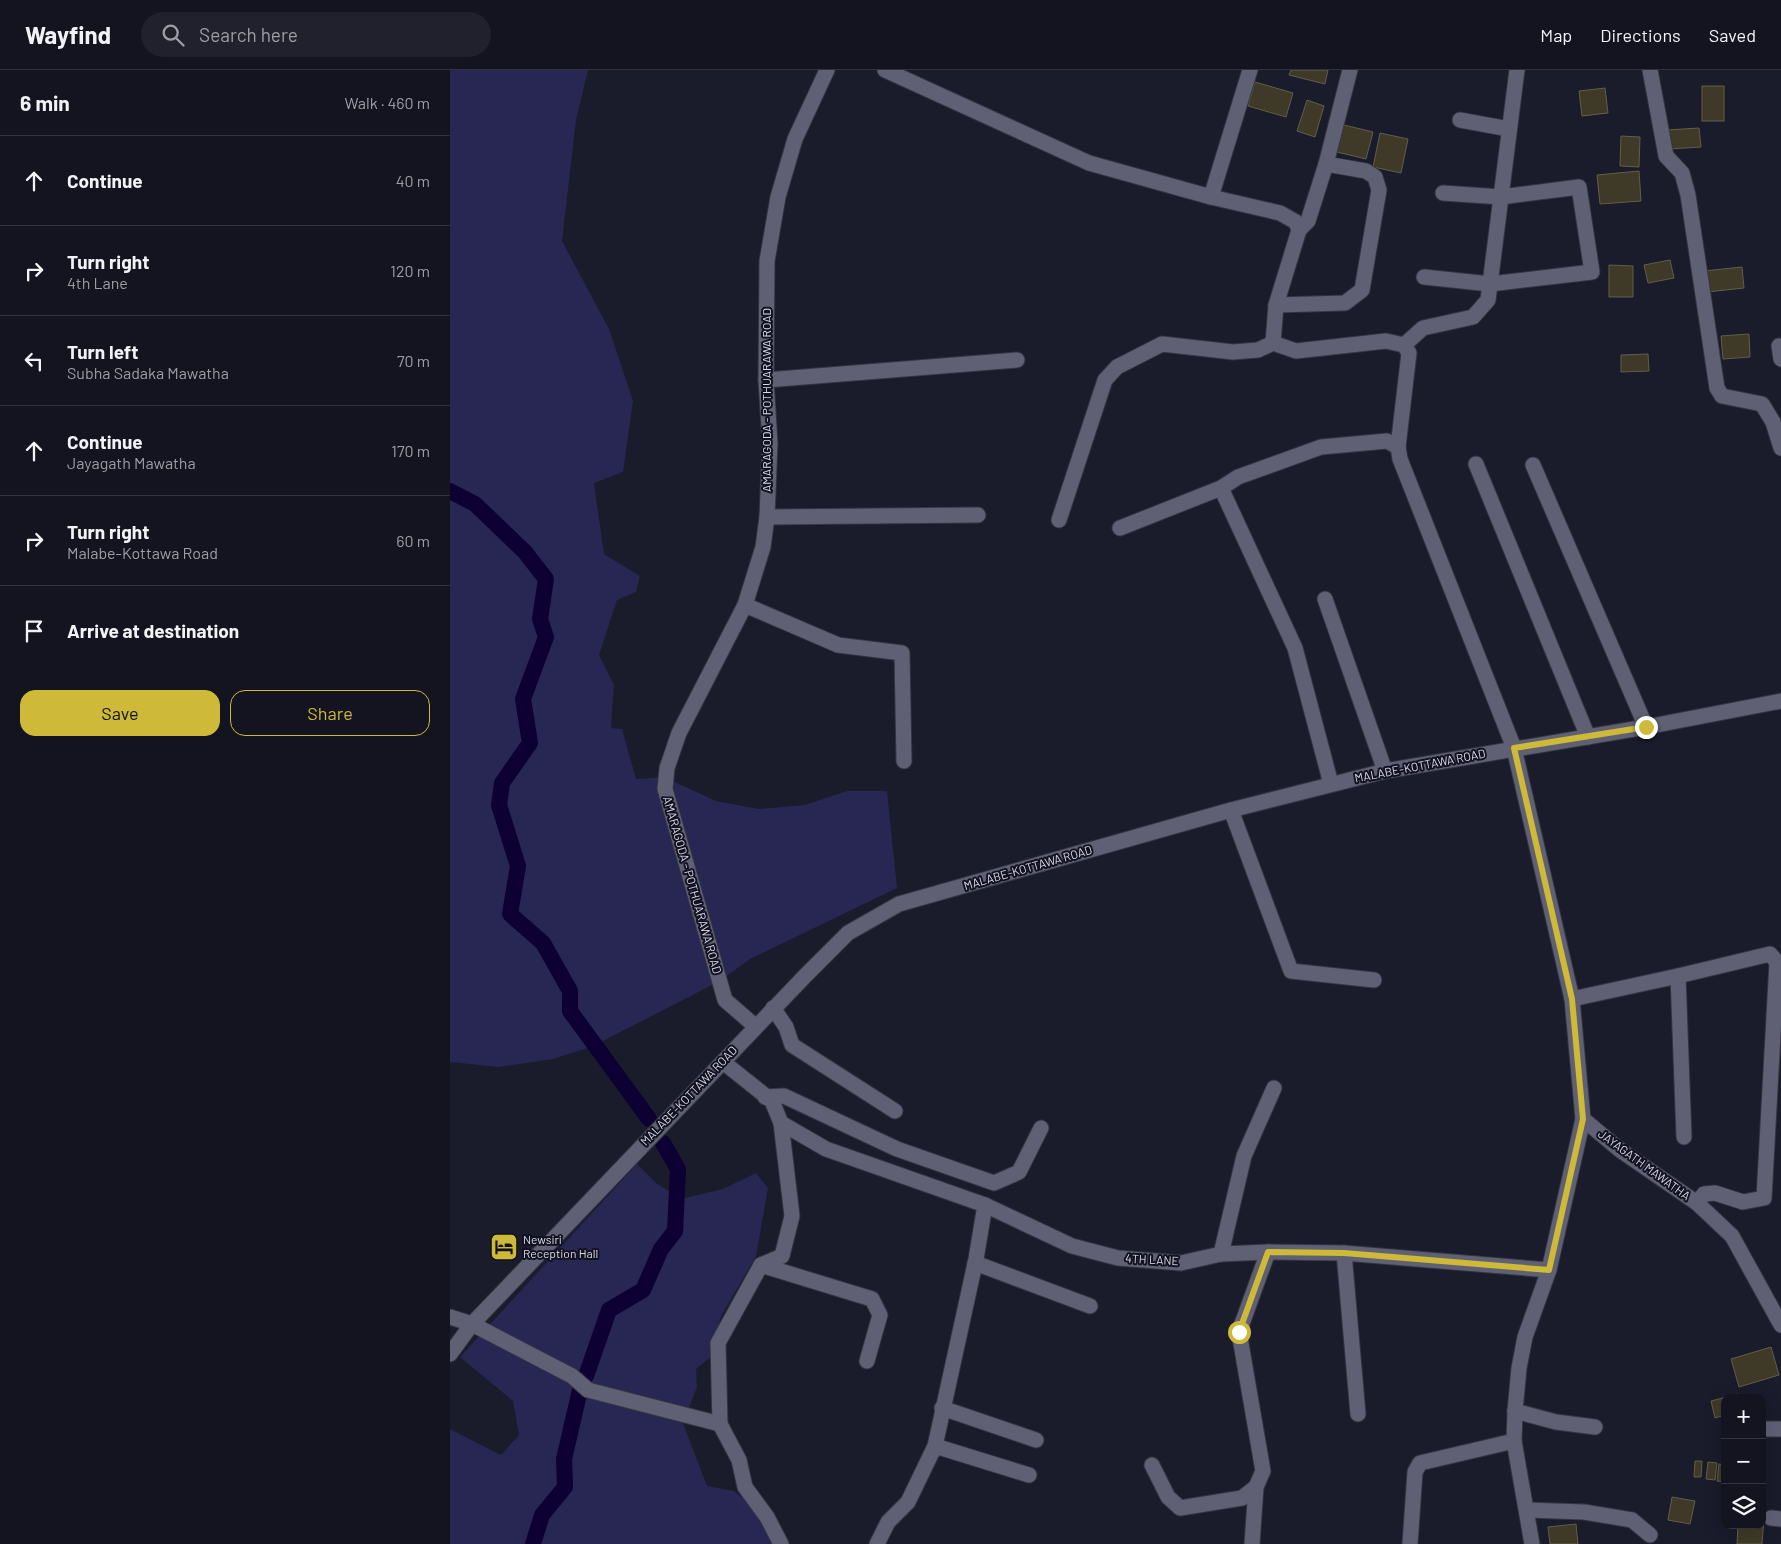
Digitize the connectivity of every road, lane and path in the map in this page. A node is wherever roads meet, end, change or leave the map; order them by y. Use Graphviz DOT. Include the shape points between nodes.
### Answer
graph roads {
  1 [pos="827,70"];
  2 [pos="885,70"];
  3 [pos="1250,70"];
  4 [pos="1350,70"];
  5 [pos="1517,70"];
  6 [pos="1650,70"];
  7 [pos="1460,120"];
  8 [pos="1509,129"];
  9 [pos="1326,164"];
  10 [pos="1443,193"];
  11 [pos="1211,197"];
  12 [pos="1501,198"];
  13 [pos="1299,230"];
  14 [pos="1424,277"];
  15 [pos="1490,284"];
  16 [pos="1276,304"];
  17 [pos="1273,343"];
  18 [pos="1404,345"];
  19 [pos="1017,360"];
  20 [pos="766,380"];
  21 [pos="1398,447"];
  22 [pos="1781,448"];
  23 [pos="1476,464"];
  24 [pos="1533,465"];
  25 [pos="1221,488"];
  26 [pos="978,515"];
  27 [pos="767,517"];
  28 [pos="1059,520"];
  29 [pos="1120,528"];
  30 [pos="1325,599"];
  31 [pos="745,605"];
  32 [pos="1781,701"];
  33 [pos="1646,727"];
  34 [pos="1588,737"];
  35 [pos="1514,748"];
  36 [pos="904,760"];
  37 [pos="1385,771"];
  38 [pos="1331,784"];
  39 [pos="1231,810"];
  40 [pos="1678,976"];
  41 [pos="1374,980"];
  42 [pos="1572,999"];
  43 [pos="773,1008"];
  44 [pos="756,1026"];
  45 [pos="723,1062"];
  46 [pos="1274,1088"];
  47 [pos="765,1097"];
  48 [pos="895,1111"];
  49 [pos="1583,1119"];
  50 [pos="781,1123"];
  51 [pos="1041,1128"];
  52 [pos="1684,1137"];
  53 [pos="1697,1203"];
  54 [pos="985,1205"];
  55 [pos="1268,1252"];
  56 [pos="1344,1253"];
  57 [pos="1221,1254"];
  58 [pos="975,1263"];
  59 [pos="761,1264"];
  60 [pos="1549,1270"];
  61 [pos="1090,1306"];
  62 [pos="450,1317"];
  63 [pos="472,1324"];
  64 [pos="1781,1325"];
  65 [pos="450,1354"];
  66 [pos="867,1361"];
  67 [pos="942,1408"];
  68 [pos="1515,1410"];
  69 [pos="1358,1414"];
  70 [pos="720,1424"];
  71 [pos="1595,1427"];
  72 [pos="1766,1429"];
  73 [pos="1781,1429"];
  74 [pos="1036,1440"];
  75 [pos="1514,1441"];
  76 [pos="935,1446"];
  77 [pos="1152,1465"];
  78 [pos="1029,1475"];
  79 [pos="1256,1487"];
  80 [pos="1527,1510"];
  81 [pos="1650,1535"];
  82 [pos="781,1544"];
  83 [pos="877,1544"];
  84 [pos="1252,1544"];
  85 [pos="1410,1544"];
  86 [pos="1532,1544"];
  1 -- 20 [label="street, AMARAGODA - POTHUARAWA ROAD" via="795,139 778,197 767,261"];
  2 -- 11 [label="street" via="1088,163"];
  3 -- 11 [label="street"];
  4 -- 9 [label="street"];
  5 -- 8 [label="street"];
  6 -- 22 [label="street" via="1666,156 1682,173 1688,195 1717,388 1722,396 1762,404 1773,422"];
  7 -- 8 [label="street"];
  8 -- 12 [label="street"];
  9 -- 13 [label="street" via="1308,221"];
  9 -- 16 [label="street" via="1366,171 1375,178 1380,190 1362,290 1345,303"];
  10 -- 12 [label="street"];
  11 -- 13 [label="street" via="1280,213 1296,222"];
  12 -- 15 [label="street"];
  12 -- 15 [label="street" via="1579,187 1592,272"];
  13 -- 16 [label="street"];
  14 -- 15 [label="street"];
  15 -- 18 [label="street" via="1488,300 1473,317 1424,328"];
  16 -- 17 [label="street"];
  17 -- 18 [label="street" via="1296,351 1386,342"];
  17 -- 28 [label="street" via="1258,350 1233,352 1162,344 1117,367 1105,380"];
  18 -- 21 [label="street" via="1408,353"];
  19 -- 20 [label="street"];
  20 -- 27 [label="street, AMARAGODA - POTHUARAWA ROAD" via="770,443"];
  21 -- 25 [label="street" via="1388,441 1321,447 1238,477"];
  21 -- 35 [label="street"];
  23 -- 34 [label="street"];
  24 -- 33 [label="street"];
  25 -- 29 [label="street"];
  25 -- 38 [label="street" via="1295,648"];
  26 -- 27 [label="street"];
  27 -- 31 [label="street, AMARAGODA - POTHUARAWA ROAD" via="763,547"];
  30 -- 37 [label="street"];
  31 -- 36 [label="street" via="838,646 902,653"];
  31 -- 44 [label="street, AMARAGODA - POTHUARAWA ROAD" via="679,733 667,768 665,789 725,1000"];
  32 -- 33 [label="street, MALABE-KOTTAWA ROAD"];
  33 -- 34 [label="street, MALABE-KOTTAWA ROAD"];
  34 -- 35 [label="street, MALABE-KOTTAWA ROAD"];
  35 -- 37 [label="street, MALABE-KOTTAWA ROAD"];
  35 -- 42 [label="street"];
  37 -- 38 [label="street, MALABE-KOTTAWA ROAD"];
  38 -- 39 [label="street, MALABE-KOTTAWA ROAD"];
  39 -- 41 [label="street" via="1291,971"];
  39 -- 43 [label="street, MALABE-KOTTAWA ROAD" via="900,904 848,934"];
  40 -- 42 [label="street"];
  40 -- 52 [label="street"];
  40 -- 53 [label="street" via="1770,954 1777,962 1764,1198 1743,1202 1715,1193 1704,1194"];
  42 -- 49 [label="street"];
  43 -- 44 [label="street, MALABE-KOTTAWA ROAD"];
  43 -- 48 [label="street" via="786,1027 792,1045"];
  44 -- 45 [label="street, MALABE-KOTTAWA ROAD"];
  45 -- 47 [label="street"];
  45 -- 63 [label="street, MALABE-KOTTAWA ROAD"];
  46 -- 57 [label="street" via="1244,1156"];
  47 -- 50 [label="street" via="772,1101"];
  47 -- 51 [label="street" via="784,1096 896,1149 994,1183 1019,1172"];
  49 -- 53 [label="street, JAYAGATH MAWATHA" via="1620,1150"];
  49 -- 60 [label="street"];
  50 -- 54 [label="street, 4TH LANE" via="826,1148"];
  50 -- 59 [label="street" via="792,1216 782,1256"];
  53 -- 64 [label="street, JAYAGATH MAWATHA" via="1732,1236"];
  54 -- 57 [label="street, 4TH LANE" via="1072,1246 1118,1258 1181,1263"];
  54 -- 58 [label="street"];
  55 -- 56 [label="street, 4TH LANE"];
  55 -- 57 [label="street, 4TH LANE"];
  55 -- 79 [label="street" via="1239,1332 1263,1472"];
  56 -- 60 [label="street, 4TH LANE"];
  56 -- 69 [label="street"];
  58 -- 61 [label="street"];
  58 -- 67 [label="street"];
  59 -- 66 [label="street" via="872,1299 880,1315"];
  59 -- 70 [label="street" via="718,1343"];
  60 -- 68 [label="street" via="1525,1337"];
  62 -- 63 [label="street"];
  63 -- 65 [label="street, MALABE-KOTTAWA ROAD"];
  63 -- 70 [label="street" via="572,1376 588,1390"];
  67 -- 74 [label="street"];
  67 -- 76 [label="street"];
  68 -- 71 [label="street" via="1556,1422"];
  68 -- 75 [label="street"];
  70 -- 82 [label="street" via="739,1460 745,1487 767,1516"];
  72 -- 73 [label="street"];
  75 -- 80 [label="street"];
  75 -- 85 [label="street" via="1420,1463 1415,1472"];
  76 -- 78 [label="street"];
  76 -- 83 [label="street" via="908,1502 888,1522"];
  77 -- 79 [label="street" via="1168,1497 1180,1508 1242,1498"];
  79 -- 84 [label="street"];
  80 -- 81 [label="street" via="1584,1512 1632,1520"];
  80 -- 86 [label="street"];
}
